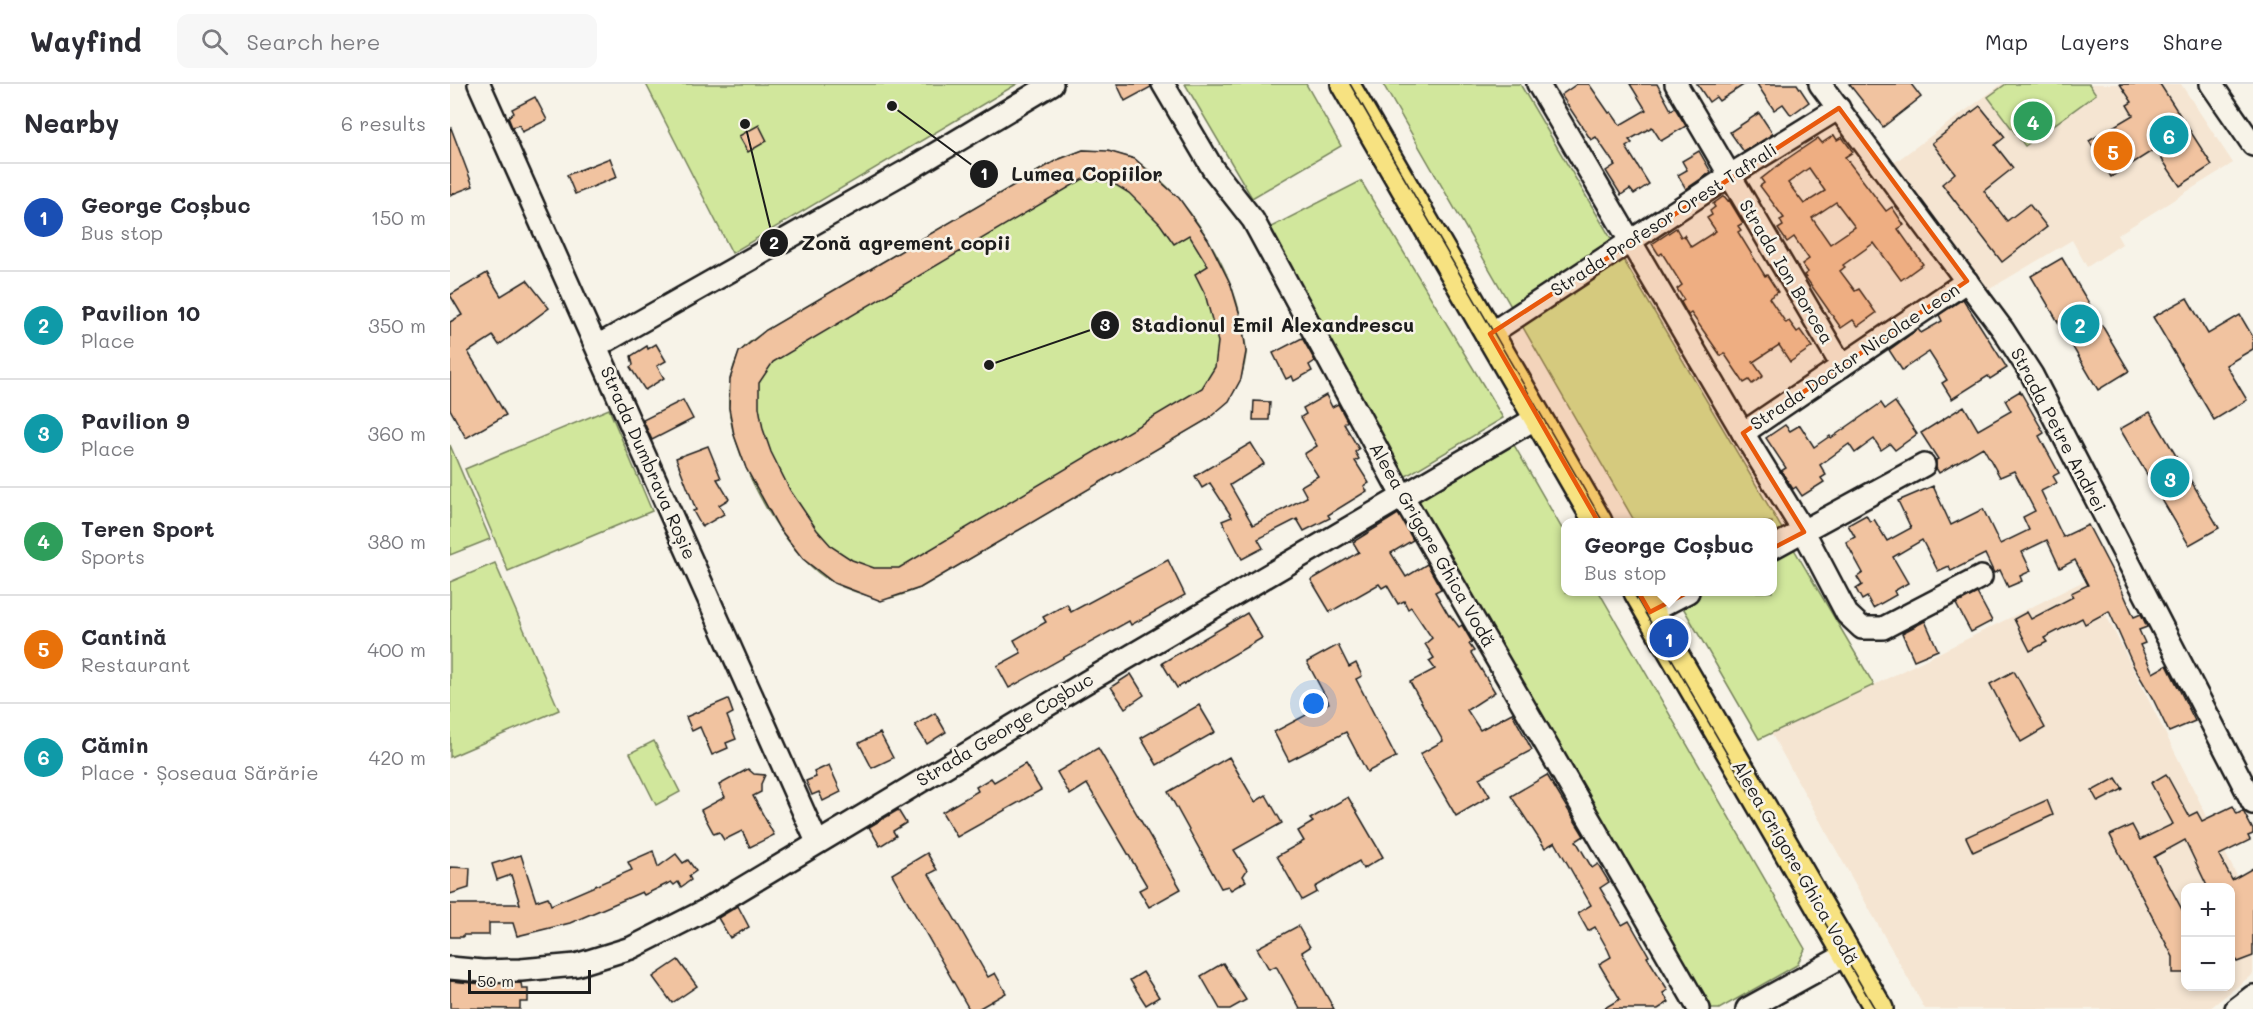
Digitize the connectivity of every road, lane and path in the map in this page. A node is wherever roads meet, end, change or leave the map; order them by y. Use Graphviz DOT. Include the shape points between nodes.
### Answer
graph roads {
  1 [pos="479,84"];
  2 [pos="1052,84"];
  3 [pos="1163,84"];
  4 [pos="1345,84"];
  5 [pos="1676,84"];
  6 [pos="1820,84"];
  7 [pos="2211,84"];
  8 [pos="1542,86"];
  9 [pos="1839,108"];
  10 [pos="2253,145"];
  11 [pos="1729,176"];
  12 [pos="1630,243"];
  13 [pos="1967,281"];
  14 [pos="1490,334"];
  15 [pos="597,344"];
  16 [pos="1842,366"];
  17 [pos="1538,417"];
  18 [pos="1743,433"];
  19 [pos="1924,465"];
  20 [pos="1403,497"];
  21 [pos="1596,518"];
  22 [pos="1804,531"];
  23 [pos="1777,546"];
  24 [pos="1981,577"];
  25 [pos="1668,596"];
  26 [pos="1644,602"];
  27 [pos="2253,803"];
  28 [pos="818,842"];
  29 [pos="1847,954"];
  30 [pos="450,968"];
  31 [pos="2253,996"];
  32 [pos="1699,1009"];
  33 [pos="1747,1009"];
  34 [pos="1879,1009"];
  35 [pos="2236,1009"];
  1 -- 15 [label="street, Strada Dumbrava Roșie"];
  2 -- 15 [label="street" via="910,169"];
  3 -- 20 [label="street, Aleea Grigore Ghica Vodă" via="1213,169 1253,220"];
  4 -- 14 [label="main road"];
  5 -- 11 [label="street, Strada Ion Borcea"];
  6 -- 9 [label="street, Strada Petre Andrei"];
  7 -- 10 [label="street"];
  8 -- 12 [label="street"];
  9 -- 11 [label="street, Strada Profesor Orest Tafrali"];
  9 -- 13 [label="street, Strada Petre Andrei"];
  11 -- 12 [label="street, Strada Profesor Orest Tafrali"];
  11 -- 16 [label="street, Strada Ion Borcea"];
  12 -- 14 [label="street, Strada Profesor Orest Tafrali"];
  12 -- 18 [label="street"];
  13 -- 16 [label="street, Strada Doctor Nicolae Leon"];
  13 -- 27 [label="street, Strada Petre Andrei" via="2042,392"];
  14 -- 17 [label="main road"];
  15 -- 28 [label="street, Strada Dumbrava Roșie"];
  16 -- 18 [label="street, Strada Doctor Nicolae Leon"];
  17 -- 20 [label="street, Strada George Coșbuc"];
  17 -- 21 [label="main road"];
  18 -- 22 [label="street"];
  19 -- 22 [label="street"];
  20 -- 28 [label="street, Strada George Coșbuc"];
  20 -- 32 [label="street, Aleea Grigore Ghica Vodă"];
  22 -- 23 [label="street"];
  22 -- 24 [label="street" via="1846,614 1862,628 1883,628"];
  25 -- 26 [label="street"];
  26 -- 29 [label="main road, Aleea Grigore Ghica Vodă"];
  28 -- 30 [label="street, Strada George Coșbuc" via="706,910 631,948 576,965 483,971"];
  29 -- 33 [label="street"];
  29 -- 34 [label="main road, Aleea Grigore Ghica Vodă"];
  31 -- 35 [label="street"];
}
